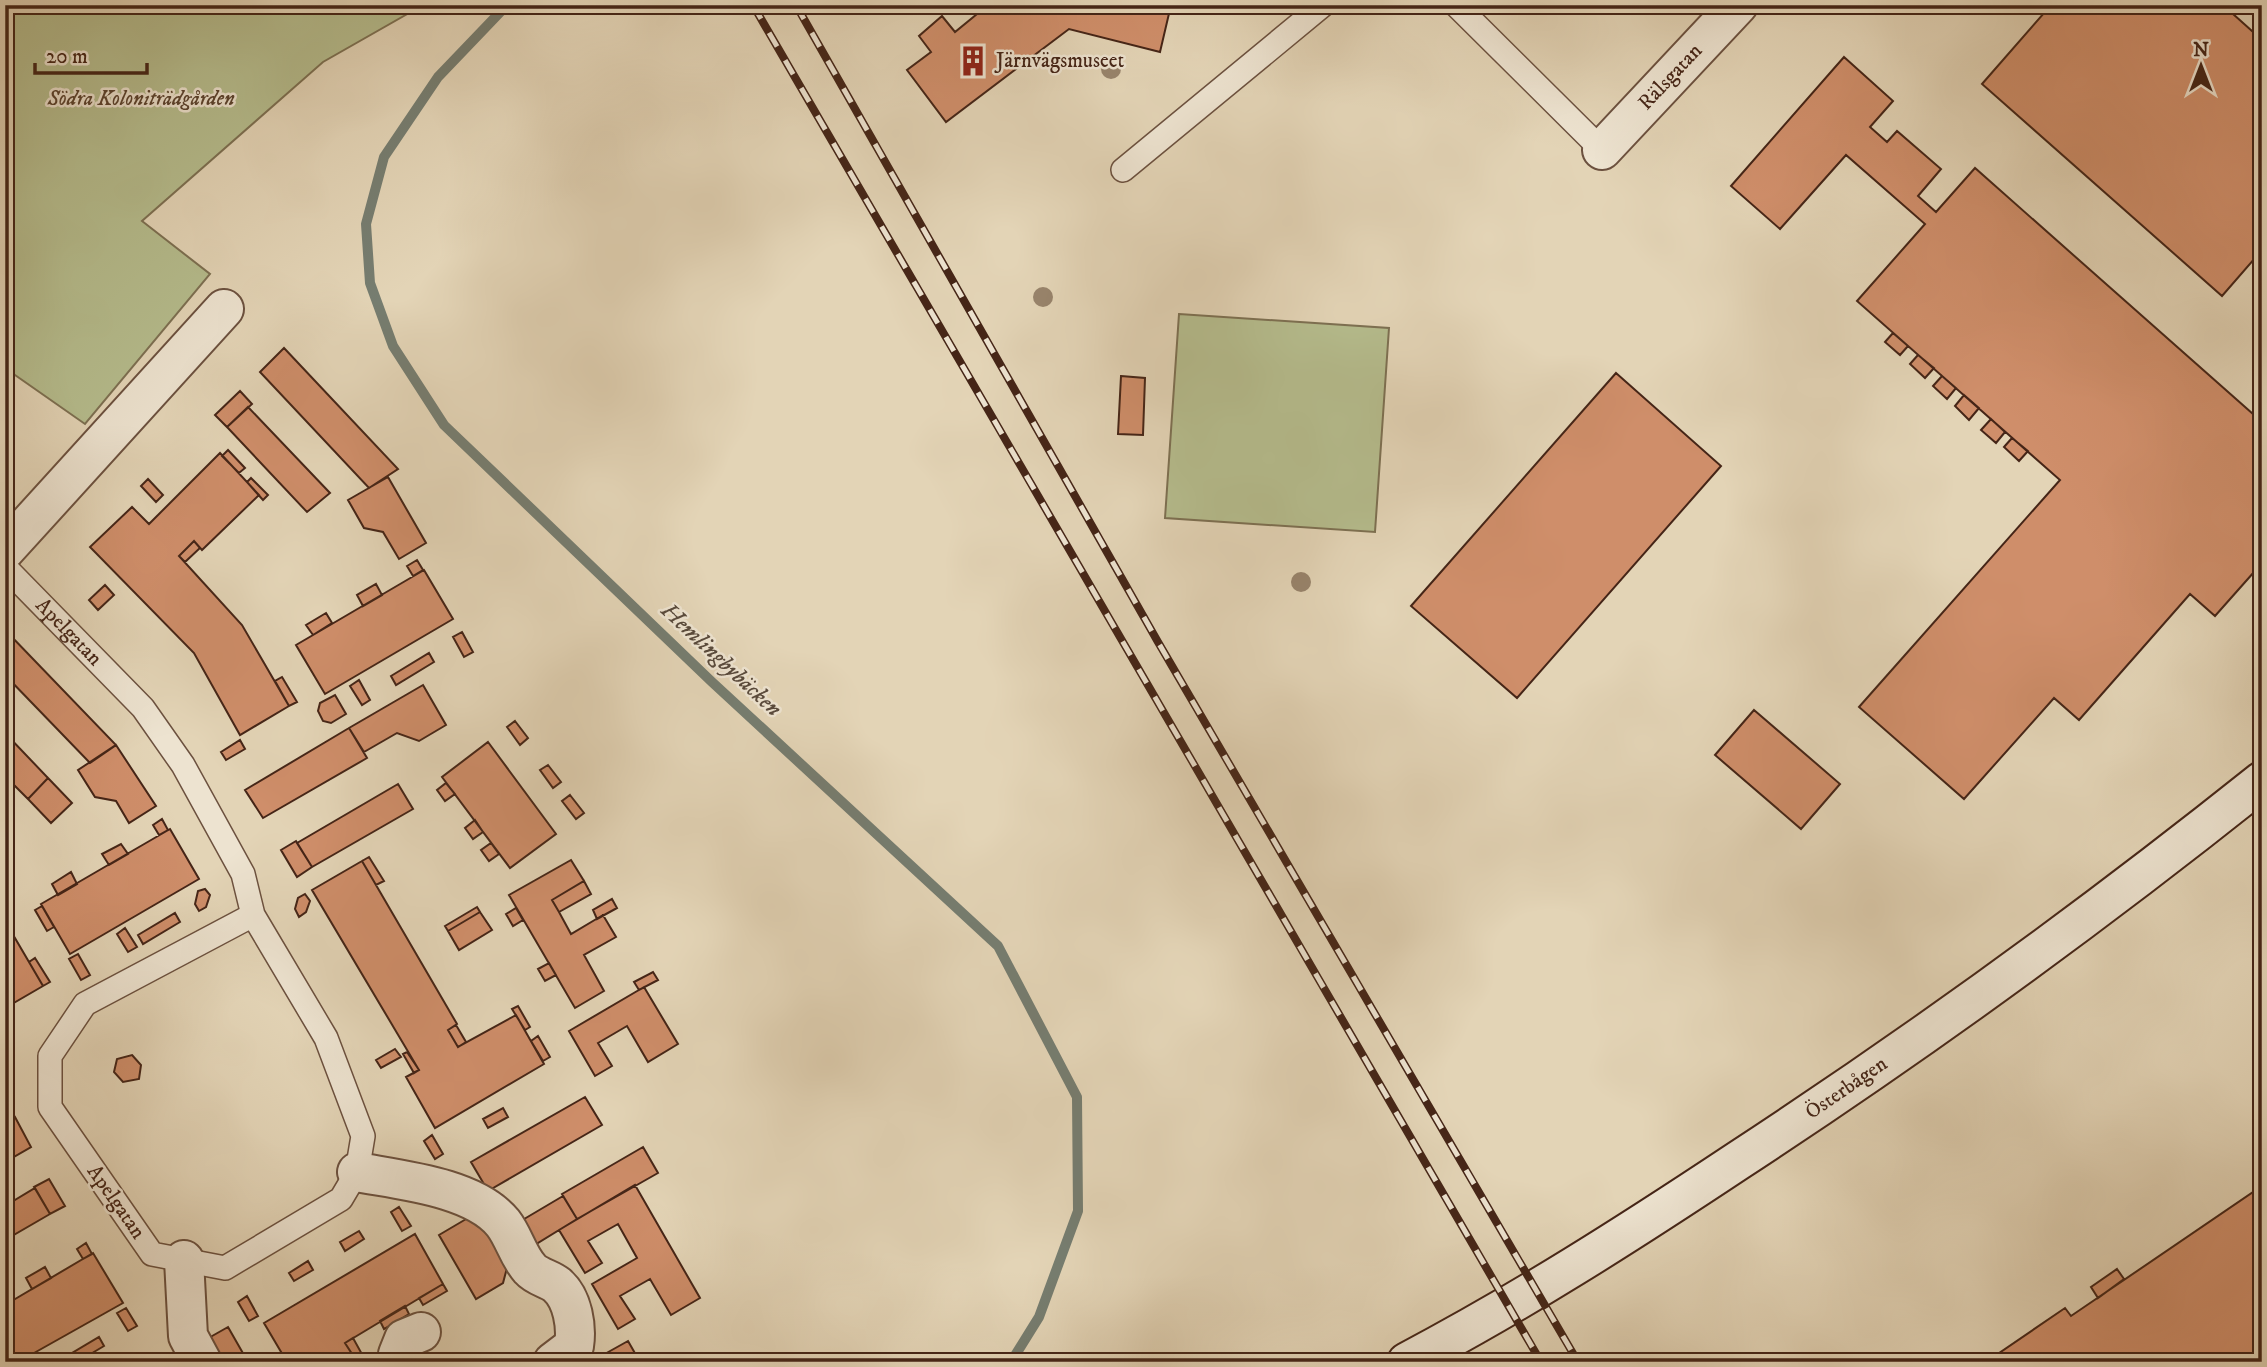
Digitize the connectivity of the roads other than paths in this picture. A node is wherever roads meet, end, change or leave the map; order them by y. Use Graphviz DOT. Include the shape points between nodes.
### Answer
graph roads {
  1 [pos="1323,5"];
  2 [pos="1456,5"];
  3 [pos="1738,5"];
  4 [pos="1602,150"];
  5 [pos="1123,170"];
  6 [pos="224,309"];
  7 [pos="5,550"];
  8 [pos="5,567"];
  9 [pos="2262,781"];
  10 [pos="253,915"];
  11 [pos="358,1172"];
  12 [pos="184,1260"];
  13 [pos="202,1362"];
  14 [pos="553,1362"];
  15 [pos="1407,1362"];
  1 -- 5 [label="lane"];
  2 -- 4 [label="lane"];
  3 -- 4 [label="main road, Rälsgatan"];
  6 -- 7 [label="main road"];
  8 -- 10 [label="lane, Apelgatan" via="143,708 183,765 243,874"];
  9 -- 15 [label="main road, Österbågen" via="2016,970 1794,1124 1591,1258"];
  10 -- 11 [label="lane, Apelgatan" via="326,1038 363,1136"];
  10 -- 12 [label="lane, Apelgatan" via="85,1004 50,1056 50,1107 152,1254"];
  11 -- 12 [label="lane, Apelgatan" via="341,1199 225,1268"];
  11 -- 14 [label="main road" via="465,1198 503,1223 531,1271 558,1286 567,1299 576,1333 574,1346"];
  12 -- 13 [label="main road" via="188,1336"];
}
